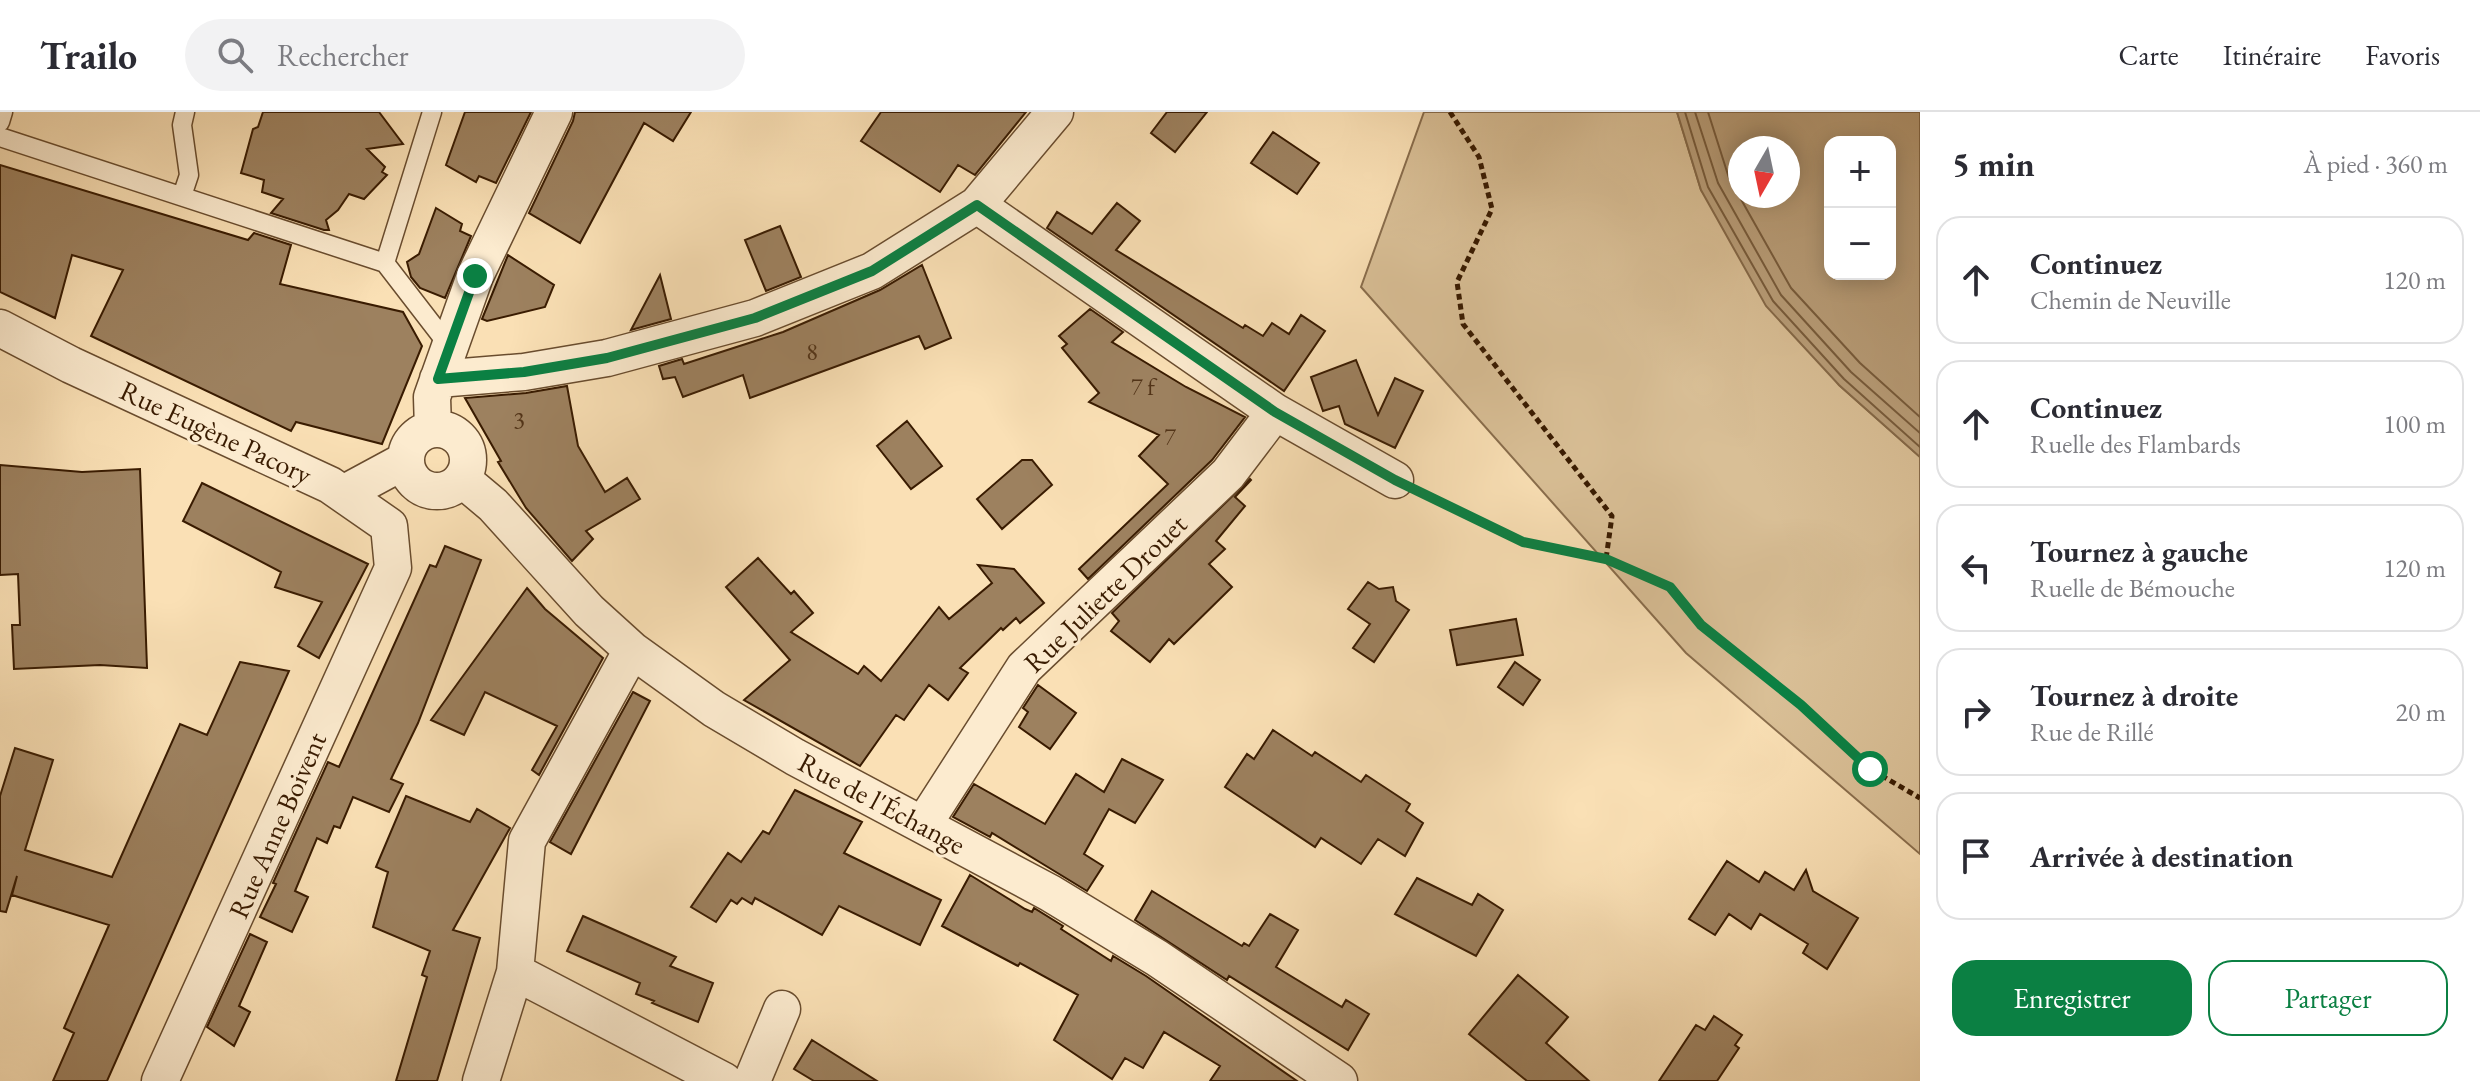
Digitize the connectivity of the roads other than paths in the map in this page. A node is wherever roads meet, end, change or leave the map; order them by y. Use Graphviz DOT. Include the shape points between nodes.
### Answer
graph roads {
  1 [pos="3,112"];
  2 [pos="185,112"];
  3 [pos="432,112"];
  4 [pos="554,112"];
  5 [pos="1055,112"];
  6 [pos="0,122"];
  7 [pos="0,137"];
  8 [pos="182,196"];
  9 [pos="977,205"];
  10 [pos="385,263"];
  11 [pos="0,328"];
  12 [pos="444,363"];
  13 [pos="1275,412"];
  14 [pos="433,429"];
  15 [pos="406,460"];
  16 [pos="462,479"];
  17 [pos="1395,480"];
  18 [pos="428,490"];
  19 [pos="343,494"];
  20 [pos="389,526"];
  21 [pos="632,650"];
  22 [pos="923,825"];
  23 [pos="515,972"];
  24 [pos="782,1009"];
  25 [pos="160,1081"];
  26 [pos="481,1081"];
  27 [pos="724,1081"];
  28 [pos="752,1081"];
  29 [pos="1339,1081"];
  1 -- 6 [label="lane"];
  2 -- 8 [label="lane" via="189,175"];
  3 -- 10 [label="lane"];
  4 -- 12 [label="street" via="475,276"];
  5 -- 9 [label="street"];
  7 -- 8 [label="lane"];
  8 -- 10 [label="lane"];
  9 -- 12 [label="street" via="872,271 755,318 607,358 524,372"];
  9 -- 13 [label="street"];
  10 -- 12 [label="lane"];
  11 -- 19 [label="street, Rue Eugène Pacory"];
  12 -- 14 [label="street" via="432,397"];
  13 -- 17 [label="street"];
  13 -- 22 [label="street, Rue Juliette Drouet" via="1228,474 1024,668"];
  14 -- 15 [label="street" via="417,436"];
  14 -- 16 [label="street" via="452,433 465,447 468,465"];
  15 -- 18 [label="street" via="412,479"];
  15 -- 19 [label="street"];
  16 -- 18 [label="street" via="449,489"];
  16 -- 21 [label="street, Rue de l'Échange"];
  18 -- 20 [label="street"];
  19 -- 20 [label="street, Rue Eugène Pacory"];
  20 -- 25 [label="street, Rue Anne Boivent" via="393,568"];
  21 -- 22 [label="street, Rue de l'Échange" via="727,717"];
  21 -- 23 [label="street" via="527,841"];
  22 -- 29 [label="street, Rue de l'Échange" via="1157,958"];
  23 -- 26 [label="street"];
  23 -- 27 [label="street"];
  24 -- 28 [label="street"];
}
